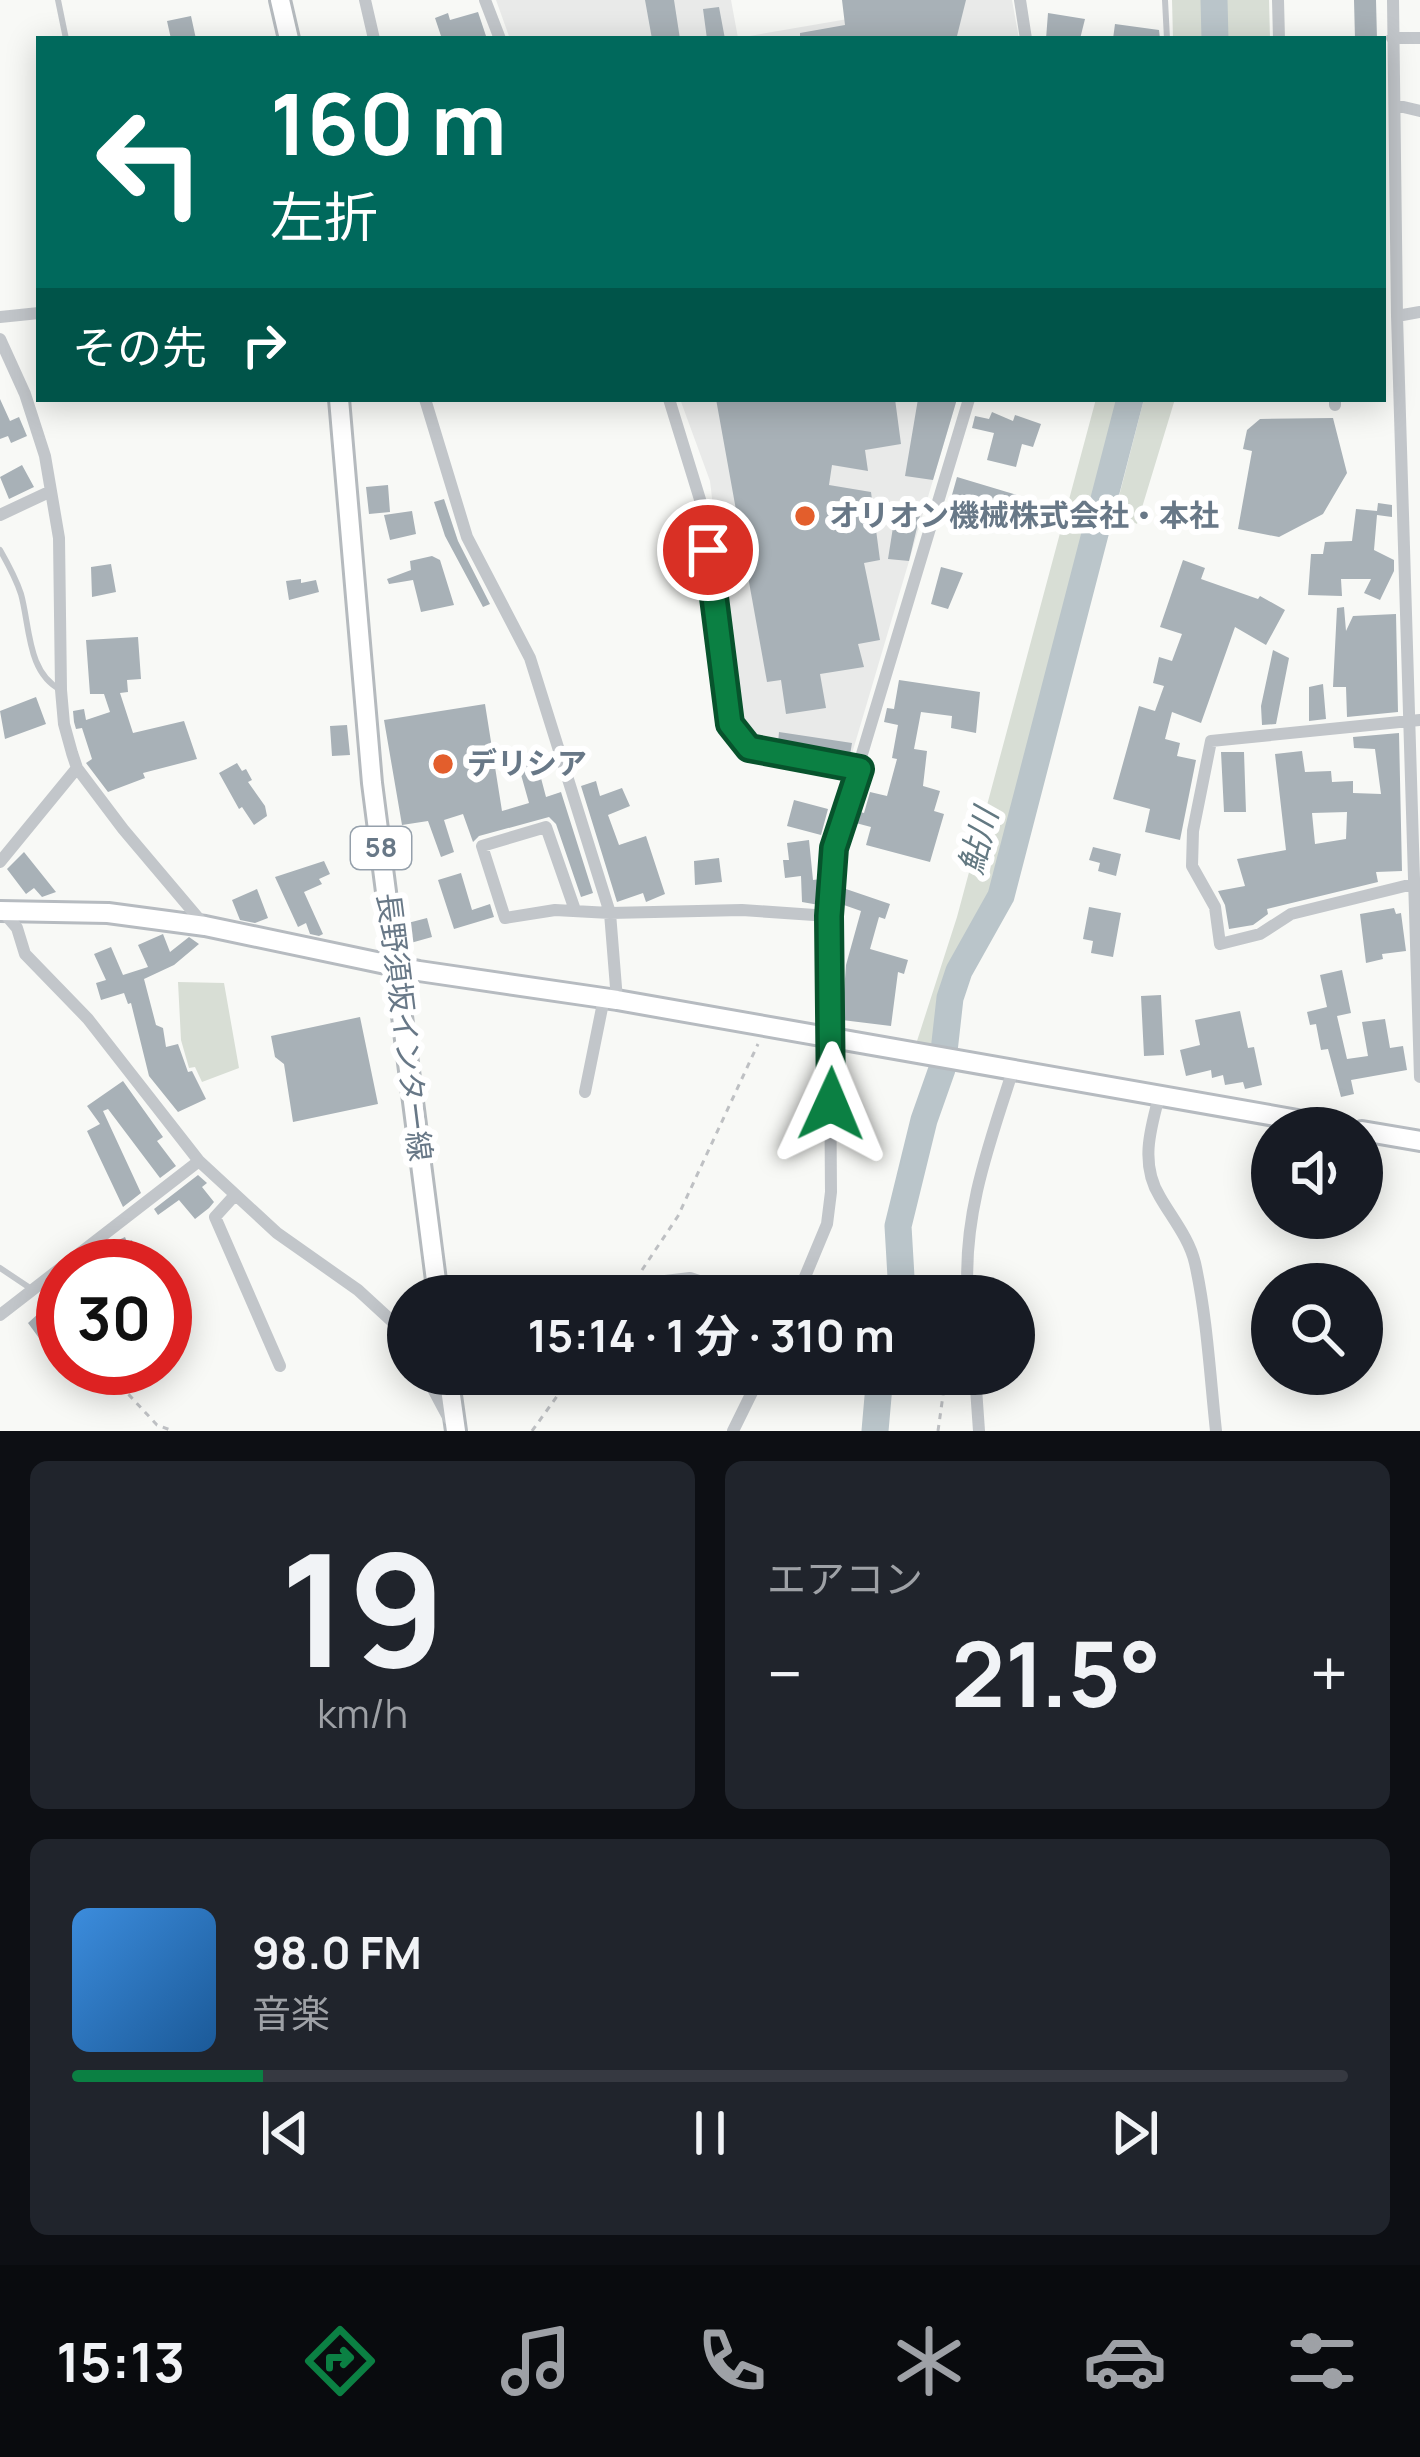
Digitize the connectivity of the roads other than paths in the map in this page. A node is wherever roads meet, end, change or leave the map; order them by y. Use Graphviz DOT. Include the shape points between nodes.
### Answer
graph roads {
  1 [pos="58,0"];
  2 [pos="280,0"];
  3 [pos="365,0"];
  4 [pos="484,0"];
  5 [pos="1019,0"];
  6 [pos="1166,0"];
  7 [pos="1278,0"];
  8 [pos="1393,0"];
  9 [pos="65,36"];
  10 [pos="289,36"];
  11 [pos="373,36"];
  12 [pos="499,36"];
  13 [pos="1025,36"];
  14 [pos="1167,36"];
  15 [pos="1279,36"];
  16 [pos="1393,38"];
  17 [pos="1420,38"];
  18 [pos="1395,105"];
  19 [pos="1420,111"];
  20 [pos="1390,262"];
  21 [pos="1420,312"];
  22 [pos="36,314"];
  23 [pos="0,316"];
  24 [pos="1396,316"];
  25 [pos="0,339"];
  26 [pos="1386,398"];
  27 [pos="1399,398"];
  28 [pos="339,402"];
  29 [pos="426,402"];
  30 [pos="670,402"];
  31 [pos="968,402"];
  32 [pos="49,492"];
  33 [pos="0,515"];
  34 [pos="0,550"];
  35 [pos="1420,586"];
  36 [pos="1404,587"];
  37 [pos="1413,638"];
  38 [pos="61,690"];
  39 [pos="1414,721"];
  40 [pos="77,768"];
  41 [pos="860,769"];
  42 [pos="0,862"];
  43 [pos="1413,884"];
  44 [pos="1,910"];
  45 [pos="575,910"];
  46 [pos="610,914"];
  47 [pos="829,916"];
  48 [pos="205,926"];
  49 [pos="396,964"];
  50 [pos="610,999"];
  51 [pos="832,1037"];
  52 [pos="1009,1069"];
  53 [pos="1420,1077"];
  54 [pos="585,1092"];
  55 [pos="1159,1097"];
  56 [pos="1251,1112"];
  57 [pos="1383,1135"];
  58 [pos="1420,1141"];
  59 [pos="199,1162"];
  60 [pos="235,1195"];
  61 [pos="0,1268"];
  62 [pos="435,1275"];
  63 [pos="806,1275"];
  64 [pos="967,1275"];
  65 [pos="30,1288"];
  66 [pos="0,1315"];
  67 [pos="387,1317"];
  68 [pos="280,1366"];
  69 [pos="436,1395"];
  70 [pos="451,1395"];
  71 [pos="751,1395"];
  72 [pos="977,1395"];
  73 [pos="456,1431"];
  74 [pos="733,1431"];
  75 [pos="980,1431"];
  76 [pos="1216,1431"];
  1 -- 9 [label="lane"];
  2 -- 10 [label="street"];
  3 -- 11 [label="street"];
  4 -- 12 [label="street"];
  5 -- 13 [label="street"];
  6 -- 14 [label="lane"];
  7 -- 15 [label="street"];
  8 -- 16 [label="street"];
  16 -- 17 [label="street"];
  16 -- 18 [label="street"];
  18 -- 19 [label="street"];
  18 -- 20 [label="street"];
  20 -- 24 [label="street"];
  21 -- 24 [label="street"];
  22 -- 23 [label="street"];
  24 -- 27 [label="street"];
  25 -- 32 [label="street" via="45,456"];
  26 -- 27 [label="street"];
  27 -- 36 [label="street"];
  28 -- 49 [label="street, 長野須坂インター線 / 58"];
  29 -- 46 [label="street" via="467,537 530,658"];
  30 -- 41 [label="street" via="702,506 730,724 749,748"];
  31 -- 41 [label="street"];
  32 -- 33 [label="street"];
  32 -- 38 [label="street" via="59,538"];
  34 -- 38 [label="lane" via="20,593 35,661"];
  35 -- 36 [label="street"];
  36 -- 37 [label="street"];
  37 -- 39 [label="street"];
  38 -- 40 [label="street"];
  39 -- 43 [label="street"];
  39 -- 43 [label="street" via="1210,741 1192,831 1192,866 1214,907 1220,944 1291,914"];
  40 -- 42 [label="street"];
  40 -- 48 [label="street"];
  41 -- 47 [label="street" via="834,848"];
  43 -- 53 [label="street"];
  44 -- 48 [label="street"];
  44 -- 59 [label="street" via="25,954 88,1018"];
  45 -- 45 [label="street" via="546,827 482,846 505,918"];
  45 -- 46 [label="street"];
  46 -- 47 [label="street"];
  46 -- 50 [label="street"];
  47 -- 51 [label="street"];
  48 -- 49 [label="street"];
  49 -- 50 [label="street"];
  49 -- 62 [label="street, 長野須坂インター線 / 58"];
  50 -- 51 [label="street"];
  50 -- 54 [label="street"];
  51 -- 52 [label="street"];
  51 -- 63 [label="street" via="831,1192"];
  52 -- 55 [label="street"];
  52 -- 64 [label="street" via="974,1196"];
  55 -- 56 [label="street"];
  55 -- 76 [label="street" via="1147,1144 1150,1171 1195,1260"];
  57 -- 58 [label="street"];
  59 -- 60 [label="street"];
  59 -- 65 [label="street"];
  60 -- 67 [label="street"];
  60 -- 68 [label="street" via="215,1217"];
  61 -- 65 [label="lane"];
  65 -- 66 [label="street"];
  69 -- 73 [label="street"];
  70 -- 73 [label="street"];
  71 -- 74 [label="street"];
  72 -- 75 [label="street"];
}
